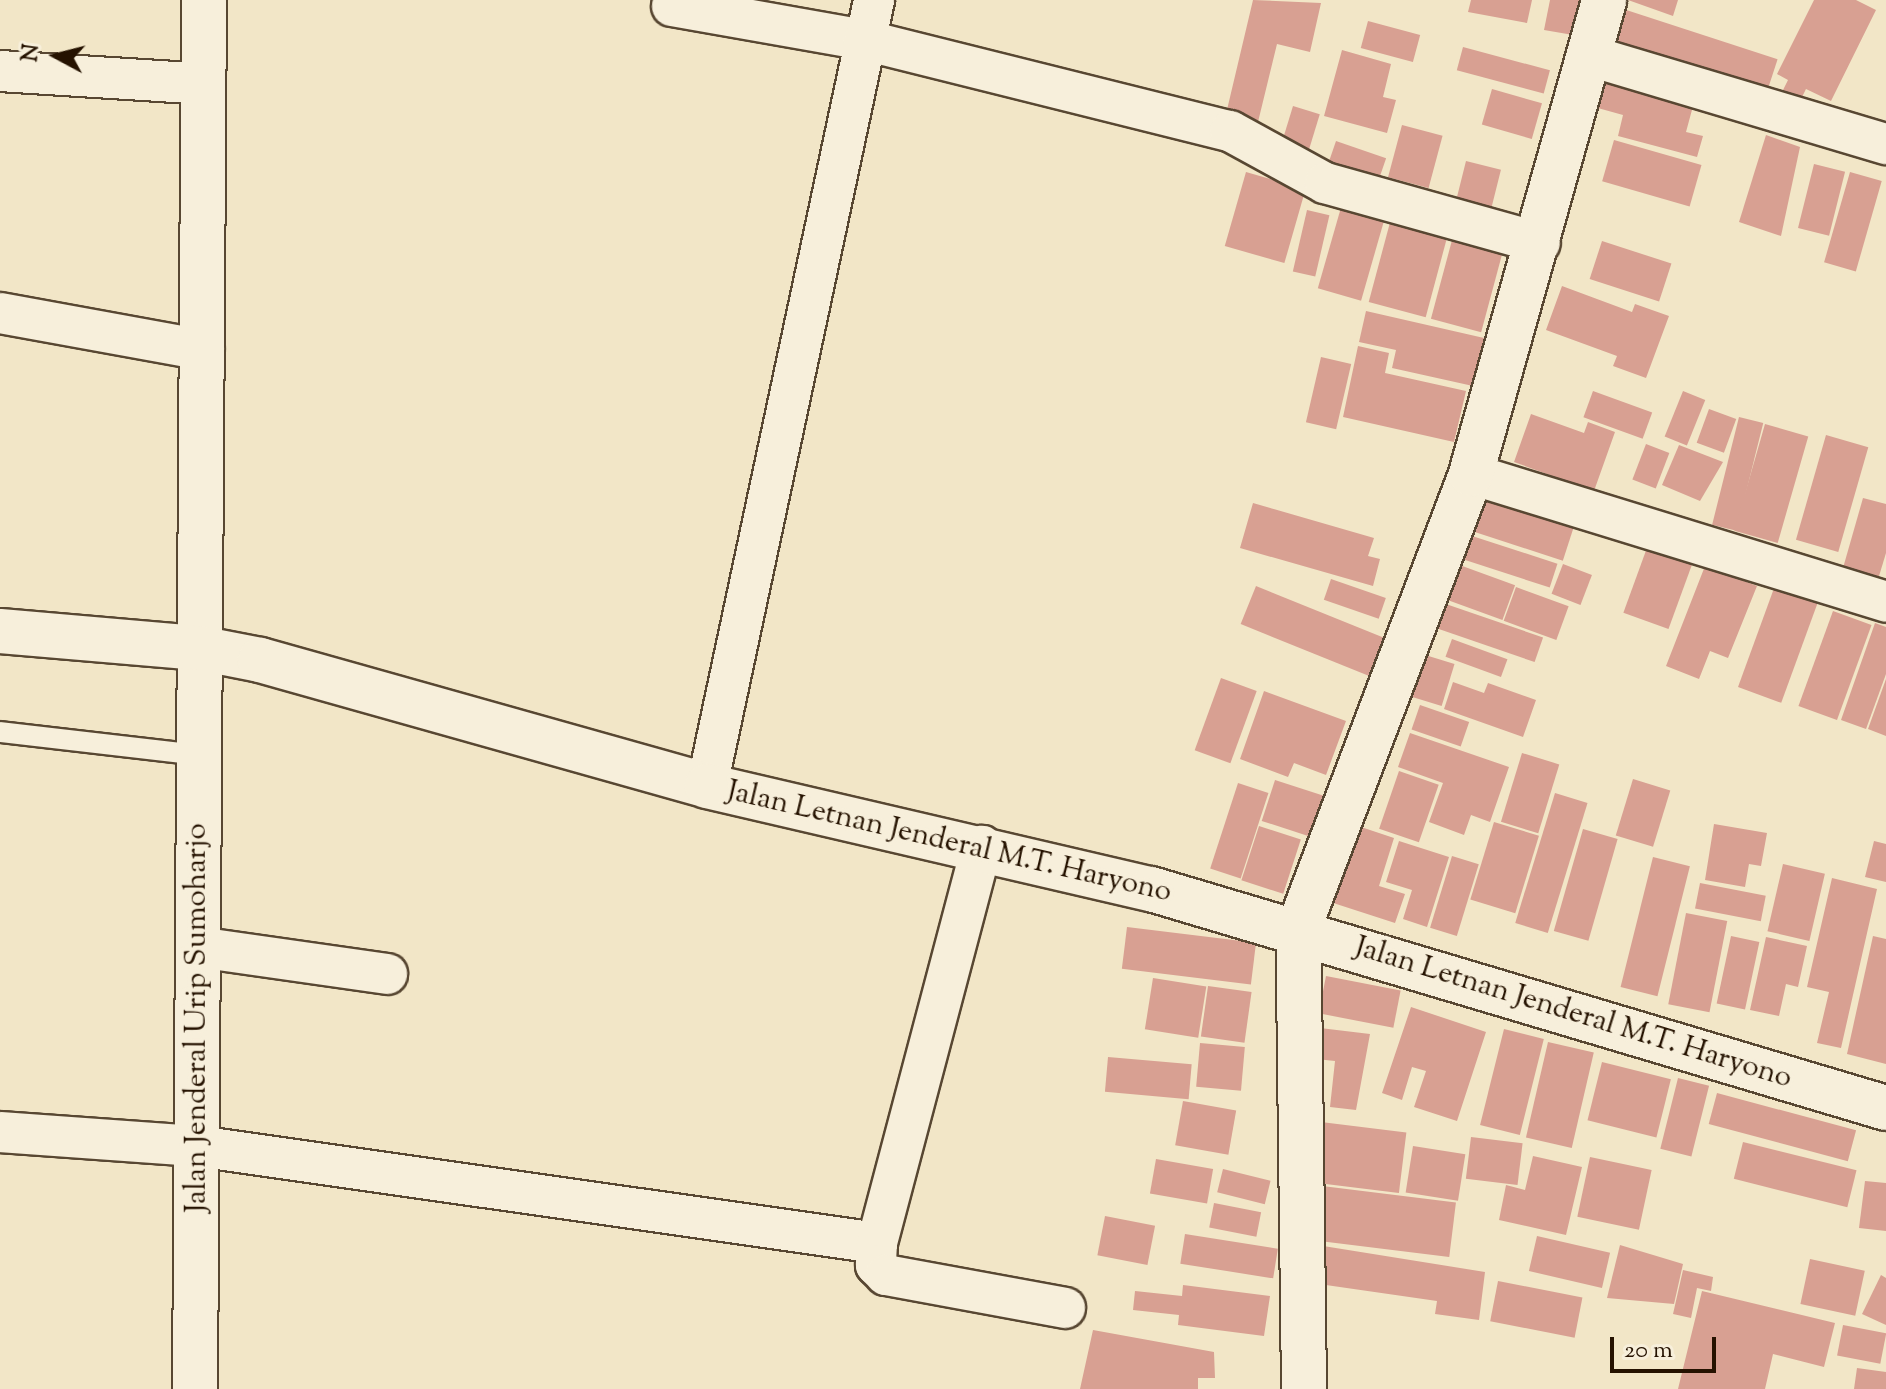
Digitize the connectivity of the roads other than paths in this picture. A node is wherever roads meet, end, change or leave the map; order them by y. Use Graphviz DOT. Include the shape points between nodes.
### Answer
graph roads {
  1 [pos="204,0"];
  2 [pos="874,0"];
  3 [pos="1604,0"];
  4 [pos="672,6"];
  5 [pos="864,40"];
  6 [pos="1587,55"];
  7 [pos="0,71"];
  8 [pos="204,84"];
  9 [pos="1886,144"];
  10 [pos="1540,243"];
  11 [pos="0,313"];
  12 [pos="204,350"];
  13 [pos="1471,474"];
  14 [pos="1886,602"];
  15 [pos="0,631"];
  16 [pos="199,648"];
  17 [pos="0,732"];
  18 [pos="199,755"];
  19 [pos="707,786"];
  20 [pos="982,846"];
  21 [pos="1298,930"];
  22 [pos="198,947"];
  23 [pos="387,974"];
  24 [pos="1886,1108"];
  25 [pos="0,1132"];
  26 [pos="197,1146"];
  27 [pos="877,1243"];
  28 [pos="1065,1308"];
  29 [pos="195,1389"];
  30 [pos="1304,1389"];
  1 -- 8 [label="street, Jalan Jenderal Urip Sumoharjo"];
  2 -- 5 [label="street"];
  3 -- 6 [label="street"];
  4 -- 5 [label="street"];
  5 -- 10 [label="street" via="1230,131 1325,183"];
  5 -- 19 [label="street"];
  6 -- 9 [label="street"];
  6 -- 10 [label="street"];
  7 -- 8 [label="street"];
  8 -- 12 [label="street, Jalan Jenderal Urip Sumoharjo"];
  10 -- 13 [label="street"];
  11 -- 12 [label="street"];
  12 -- 16 [label="street, Jalan Jenderal Urip Sumoharjo"];
  13 -- 14 [label="street"];
  13 -- 21 [label="street"];
  15 -- 16 [label="street, Jalan Letnan Jenderal M.T. Haryono"];
  16 -- 18 [label="street, Jalan Jenderal Urip Sumoharjo"];
  16 -- 19 [label="street, Jalan Letnan Jenderal M.T. Haryono" via="430,705"];
  17 -- 18 [label="lane"];
  18 -- 22 [label="street, Jalan Jenderal Urip Sumoharjo"];
  19 -- 20 [label="street, Jalan Letnan Jenderal M.T. Haryono"];
  20 -- 21 [label="street, Jalan Letnan Jenderal M.T. Haryono"];
  20 -- 27 [label="street"];
  21 -- 24 [label="street, Jalan Letnan Jenderal M.T. Haryono"];
  21 -- 30 [label="street"];
  22 -- 23 [label="street"];
  22 -- 26 [label="street, Jalan Jenderal Urip Sumoharjo"];
  25 -- 26 [label="street"];
  26 -- 27 [label="street"];
  26 -- 29 [label="street, Jalan Jenderal Urip Sumoharjo"];
  27 -- 28 [label="street" via="876,1265 886,1275"];
}
